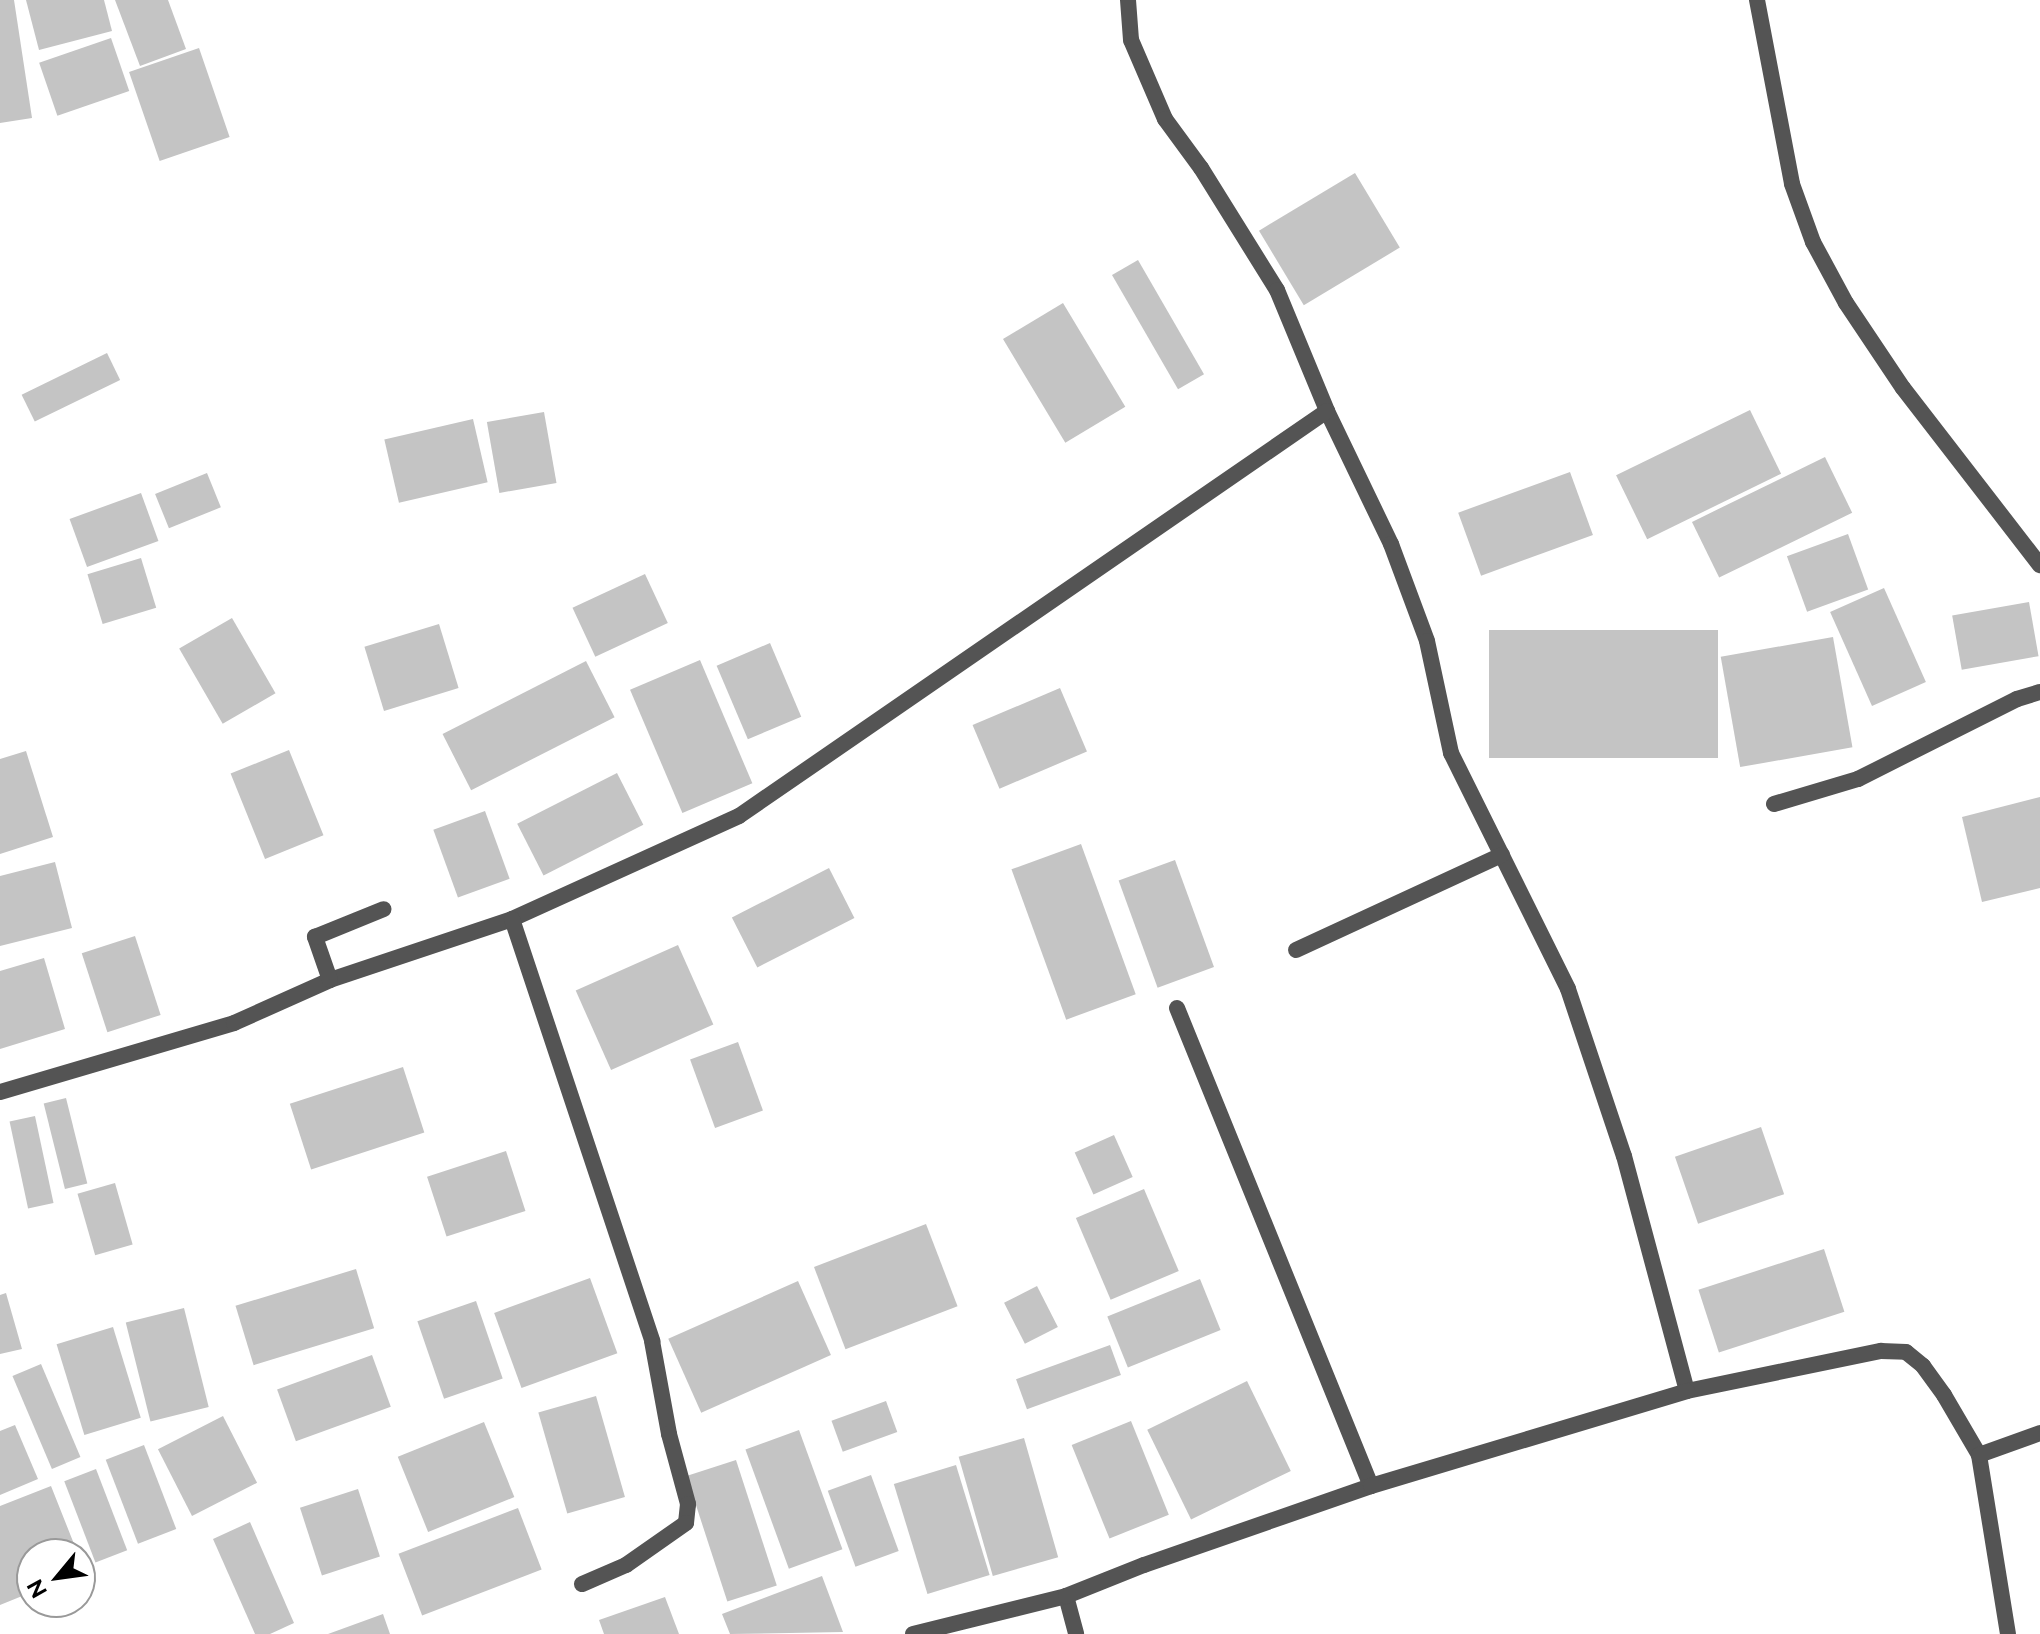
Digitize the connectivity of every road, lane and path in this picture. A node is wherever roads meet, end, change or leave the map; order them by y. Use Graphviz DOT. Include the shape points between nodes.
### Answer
graph roads {
  1 [pos="1128,0"];
  2 [pos="1757,0"];
  3 [pos="1327,411"];
  4 [pos="2040,565"];
  5 [pos="2040,692"];
  6 [pos="1774,804"];
  7 [pos="1502,855"];
  8 [pos="384,909"];
  9 [pos="512,919"];
  10 [pos="1296,950"];
  11 [pos="330,980"];
  12 [pos="1177,1008"];
  13 [pos="0,1092"];
  14 [pos="1687,1391"];
  15 [pos="2040,1433"];
  16 [pos="1979,1455"];
  17 [pos="1371,1486"];
  18 [pos="582,1584"];
  19 [pos="1066,1596"];
  20 [pos="913,1634"];
  21 [pos="1076,1634"];
  22 [pos="2008,1634"];
  1 -- 3 [label="street" via="1131,40 1165,119 1277,290"];
  2 -- 4 [label="street" via="1792,184 1813,242 1903,388"];
  3 -- 7 [label="street" via="1391,544 1427,641 1451,753"];
  3 -- 9 [label="street" via="739,816"];
  5 -- 6 [label="street" via="1858,779"];
  7 -- 10 [label="street"];
  7 -- 14 [label="street" via="1568,989 1624,1156"];
  8 -- 11 [label="street" via="315,937"];
  9 -- 11 [label="street"];
  9 -- 18 [label="street" via="652,1341 688,1504 686,1523 680,1528 626,1565"];
  11 -- 13 [label="street" via="234,1023"];
  12 -- 17 [label="street"];
  14 -- 16 [label="street" via="1881,1351 1906,1352 1944,1395"];
  14 -- 17 [label="street"];
  15 -- 16 [label="street"];
  16 -- 22 [label="street"];
  17 -- 19 [label="street"];
  19 -- 20 [label="street"];
  19 -- 21 [label="street"];
}
